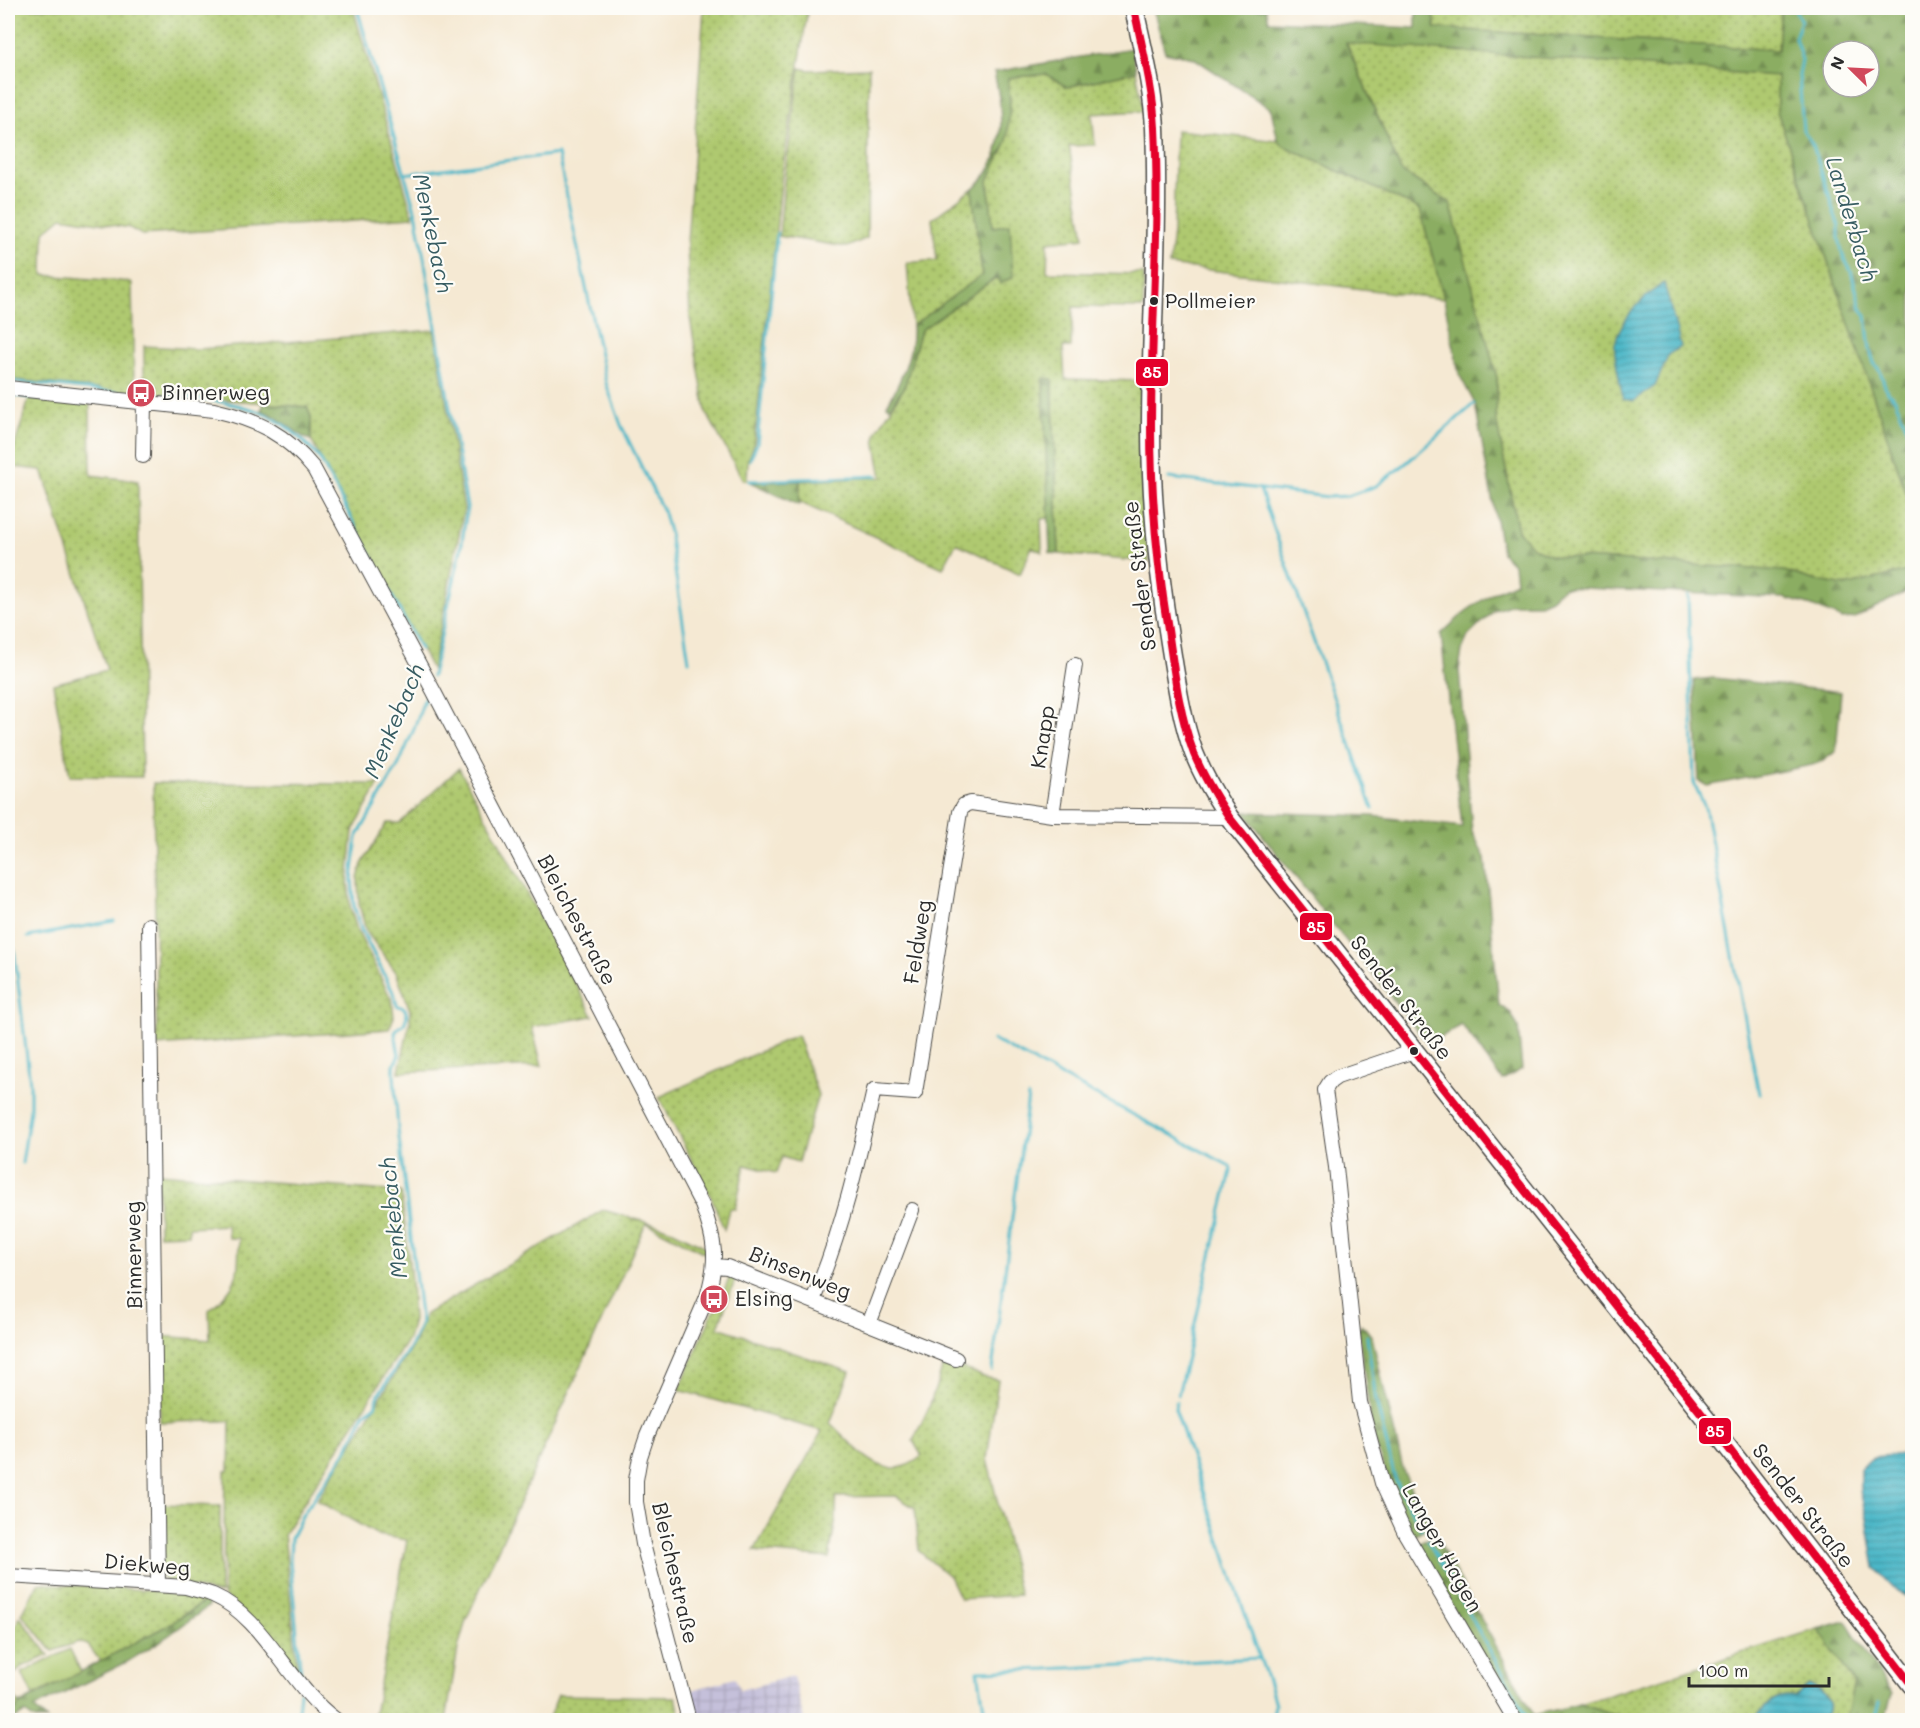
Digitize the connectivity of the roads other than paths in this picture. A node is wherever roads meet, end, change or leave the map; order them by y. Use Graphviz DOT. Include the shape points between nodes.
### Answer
graph roads {
  1 [pos="1134,8"];
  2 [pos="8,388"];
  3 [pos="144,402"];
  4 [pos="143,456"];
  5 [pos="1075,665"];
  6 [pos="1052,815"];
  7 [pos="1229,817"];
  8 [pos="150,925"];
  9 [pos="1414,1051"];
  10 [pos="912,1210"];
  11 [pos="715,1266"];
  12 [pos="813,1300"];
  13 [pos="869,1324"];
  14 [pos="956,1359"];
  15 [pos="8,1576"];
  16 [pos="158,1585"];
  17 [pos="1912,1685"];
  18 [pos="336,1720"];
  19 [pos="689,1720"];
  20 [pos="1515,1720"];
  1 -- 7 [label="main road, Sender Straße" via="1155,128 1151,427 1155,537 1162,597 1181,706 1195,754"];
  2 -- 3 [label="street, Bleichestraße"];
  3 -- 4 [label="street"];
  3 -- 11 [label="street, Bleichestraße" via="237,415 269,428 301,452 314,469 702,1205 712,1235"];
  5 -- 6 [label="street, Knapp"];
  6 -- 7 [label="street, Feldweg"];
  6 -- 12 [label="street, Feldweg" via="971,803 960,812 915,1093 874,1090 839,1233"];
  7 -- 9 [label="main road, Sender Straße"];
  8 -- 16 [label="street, Binnerweg"];
  9 -- 17 [label="main road, Sender Straße"];
  9 -- 20 [label="street, Langer Hagen" via="1337,1077 1325,1090 1360,1402 1382,1483 1405,1533"];
  10 -- 13 [label="street, Binsenweg"];
  11 -- 12 [label="street, Binsenweg"];
  11 -- 19 [label="street, Bleichestraße" via="707,1297 647,1436 636,1480 642,1536"];
  12 -- 13 [label="street, Binsenweg"];
  13 -- 14 [label="street, Binsenweg"];
  15 -- 16 [label="street, Diekweg"];
  16 -- 18 [label="street, Diekweg" via="186,1587 213,1595 232,1607 254,1626 307,1694"];
}
